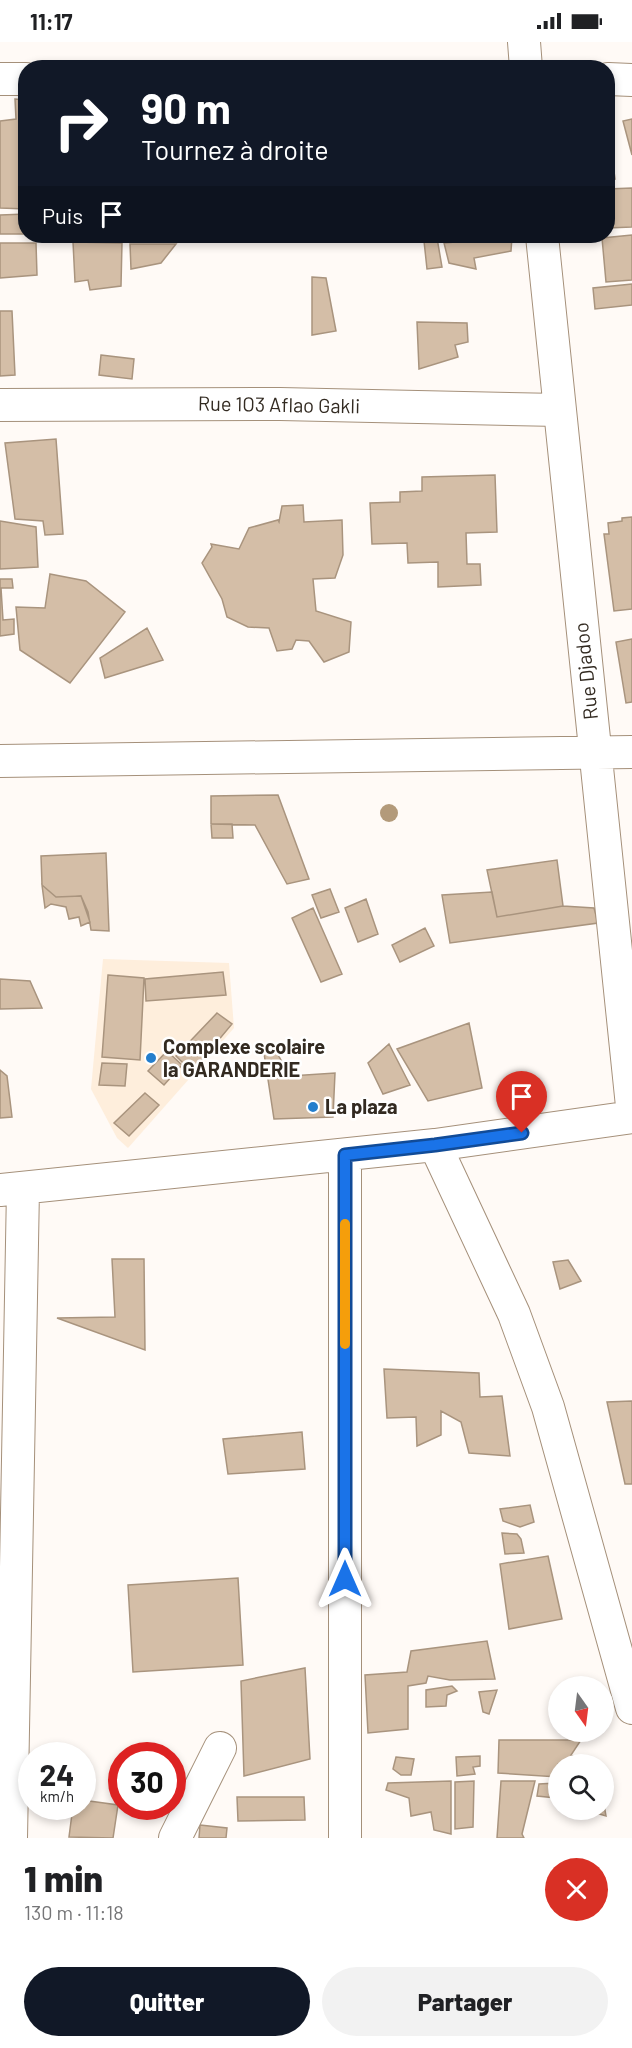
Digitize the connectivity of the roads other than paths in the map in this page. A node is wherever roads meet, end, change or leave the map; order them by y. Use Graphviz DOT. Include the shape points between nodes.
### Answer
graph roads {
  1 [pos="524,42"];
  2 [pos="525,60"];
  3 [pos="0,79"];
  4 [pos="18,79"];
  5 [pos="615,79"];
  6 [pos="632,80"];
  7 [pos="543,243"];
  8 [pos="0,405"];
  9 [pos="559,410"];
  10 [pos="632,752"];
  11 [pos="595,753"];
  12 [pos="0,761"];
  13 [pos="632,1106"];
  14 [pos="632,1117"];
  15 [pos="435,1145"];
  16 [pos="345,1155"];
  17 [pos="12,1190"];
  18 [pos="632,1708"];
  19 [pos="220,1748"];
  20 [pos="11,1838"];
  21 [pos="175,1838"];
  22 [pos="345,1838"];
  1 -- 2 [label="street"];
  3 -- 4 [label="street"];
  5 -- 6 [label="street"];
  7 -- 9 [label="street, Rue Djadoo"];
  8 -- 9 [label="street, Rue 1O3 Aflao Gakli" via="280,404"];
  9 -- 11 [label="street, Rue Djadoo"];
  10 -- 11 [label="street"];
  11 -- 12 [label="street"];
  11 -- 13 [label="street, Rue Djadoo"];
  14 -- 15 [label="street"];
  15 -- 16 [label="street"];
  15 -- 18 [label="street" via="514,1314 548,1407"];
  16 -- 17 [label="street"];
  16 -- 22 [label="street"];
  17 -- 20 [label="street"];
  19 -- 21 [label="street"];
}
